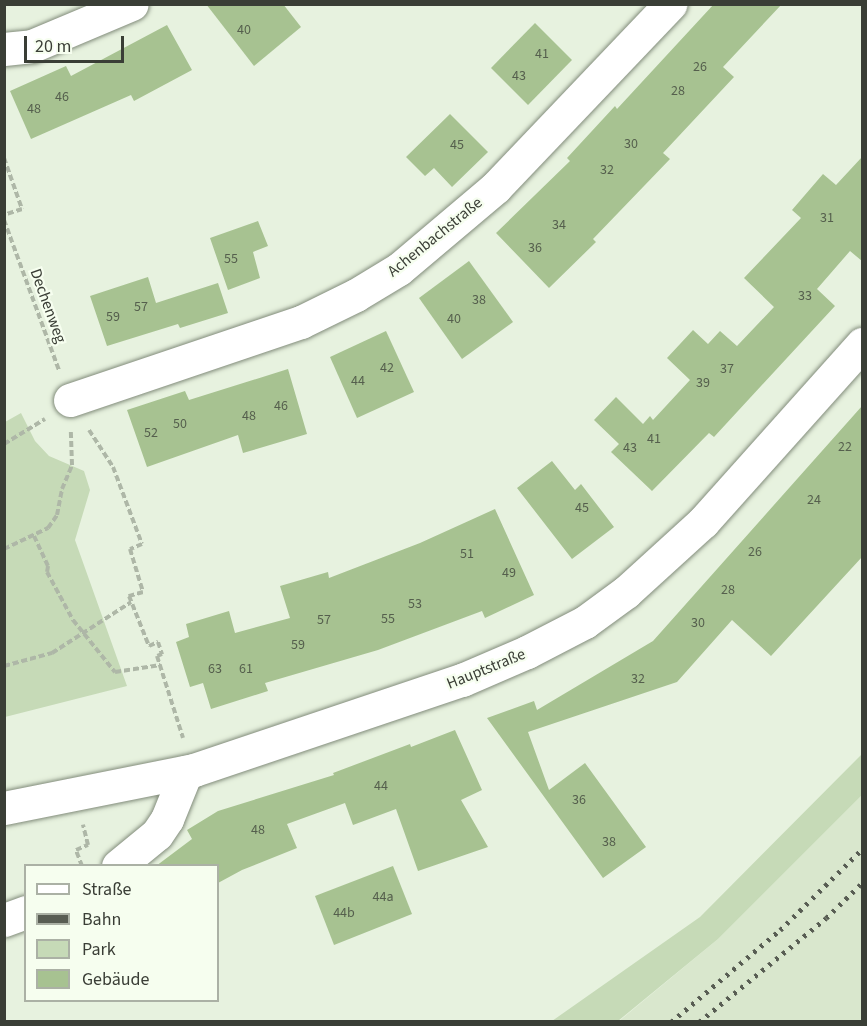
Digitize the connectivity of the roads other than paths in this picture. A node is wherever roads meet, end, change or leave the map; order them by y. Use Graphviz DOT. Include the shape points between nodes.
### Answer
graph roads {
  1 [pos="132,4"];
  2 [pos="670,4"];
  3 [pos="4,49"];
  4 [pos="862,344"];
  5 [pos="70,400"];
  6 [pos="186,772"];
  7 [pos="4,808"];
  8 [pos="120,864"];
  9 [pos="24,913"];
  10 [pos="4,920"];
  1 -- 3 [label="street" via="32,46"];
  2 -- 5 [label="street, Achenbachstraße" via="496,187 399,269 356,296 301,322"];
  4 -- 6 [label="street, Hauptstraße" via="703,522 626,592 585,622 462,680"];
  6 -- 7 [label="street, Hauptstraße"];
  6 -- 8 [label="street" via="157,834"];
  9 -- 10 [label="street"];
}
